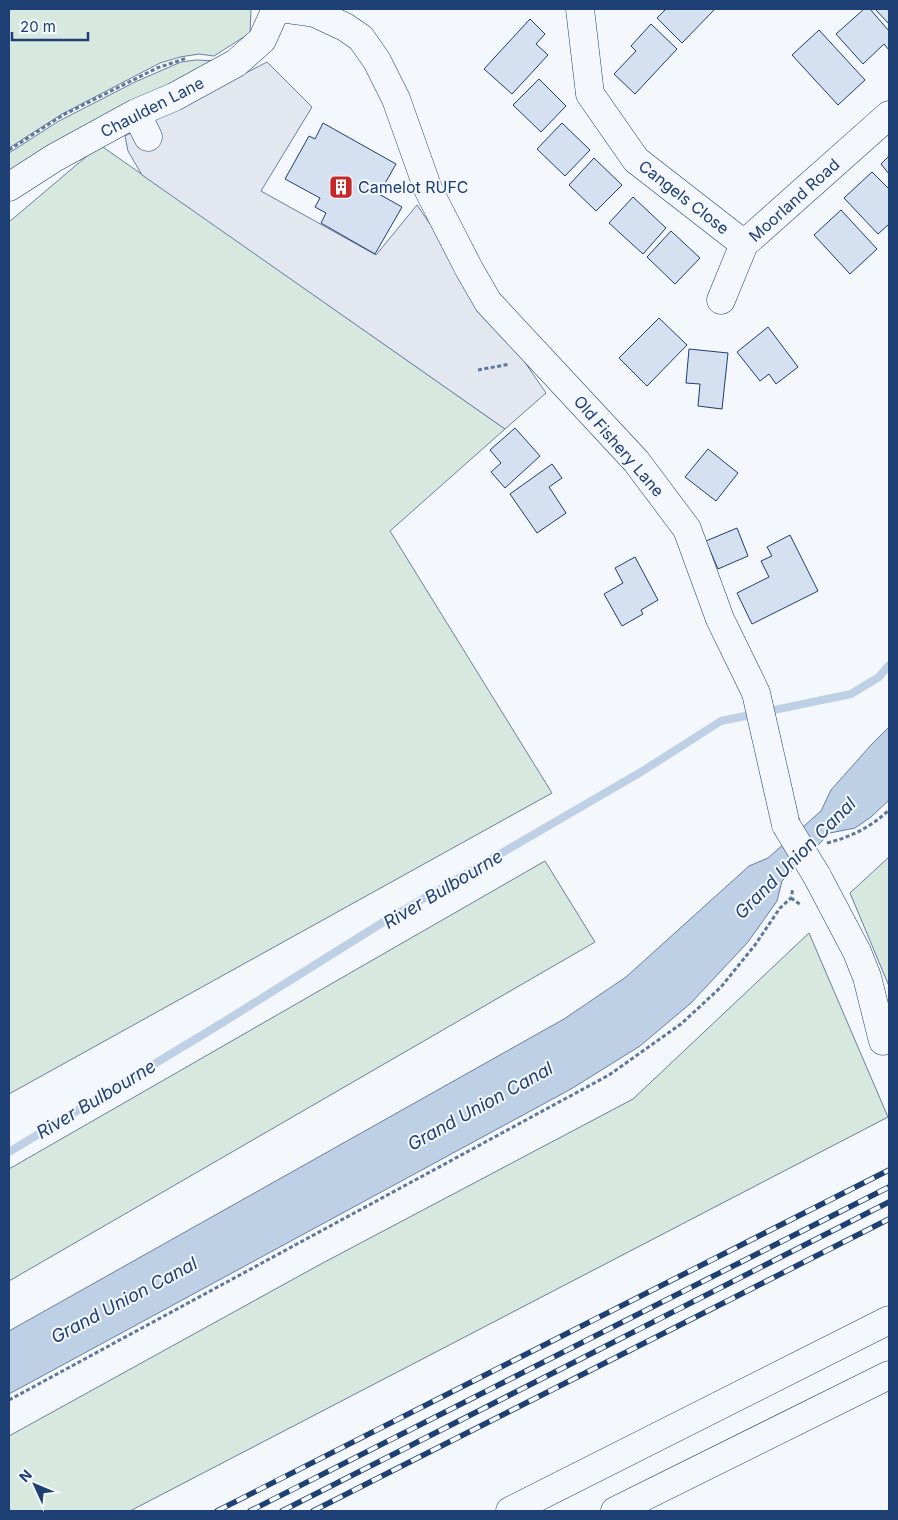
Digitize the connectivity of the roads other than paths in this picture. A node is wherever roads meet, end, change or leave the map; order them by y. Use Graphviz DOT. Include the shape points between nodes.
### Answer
graph roads {
  1 [pos="276,9"];
  2 [pos="286,9"];
  3 [pos="580,9"];
  4 [pos="136,113"];
  5 [pos="889,115"];
  6 [pos="148,137"];
  7 [pos="9,187"];
  8 [pos="744,244"];
  9 [pos="721,300"];
  10 [pos="883,1042"];
  11 [pos="889,1320"];
  12 [pos="889,1376"];
  13 [pos="510,1511"];
  14 [pos="616,1511"];
  1 -- 4 [label="main road, Chaulden Lane" via="262,40 236,63 174,97"];
  2 -- 10 [label="main road, Old Fishery Lane, bridge" via="315,13 360,38 377,61 396,98 428,189 488,302 636,461 687,529 720,619 756,693 786,825 817,876 860,961"];
  3 -- 8 [label="main road, Cangels Close" via="590,94 595,102 636,160"];
  4 -- 6 [label="main road"];
  4 -- 7 [label="main road, Chaulden Lane"];
  5 -- 8 [label="main road, Moorland Road"];
  8 -- 9 [label="main road, Moorland Road"];
  11 -- 13 [label="main road"];
  12 -- 14 [label="main road"];
}
